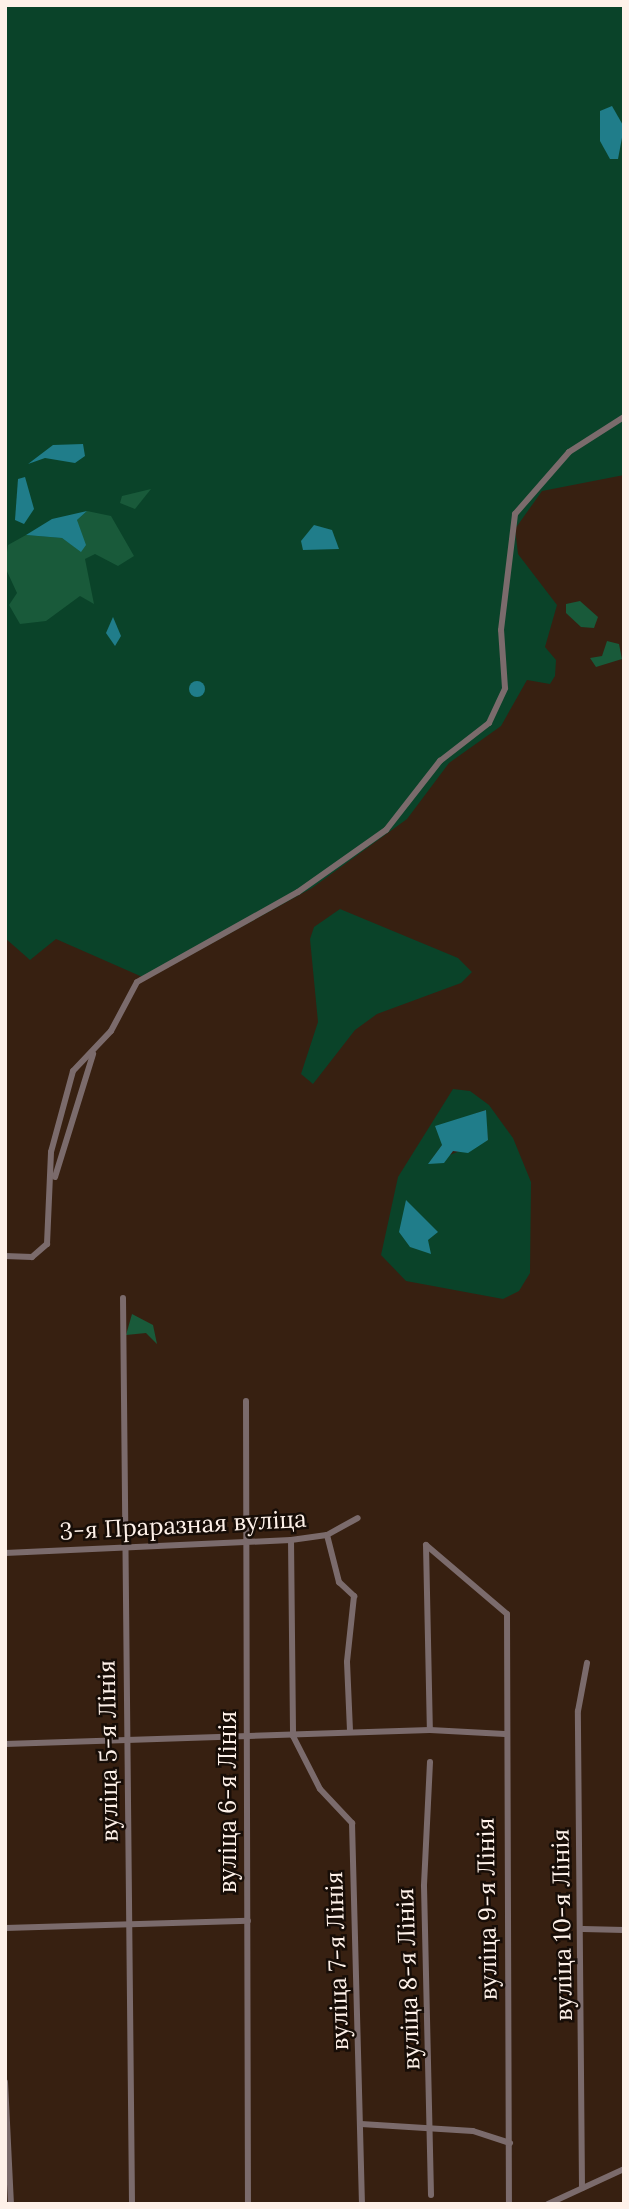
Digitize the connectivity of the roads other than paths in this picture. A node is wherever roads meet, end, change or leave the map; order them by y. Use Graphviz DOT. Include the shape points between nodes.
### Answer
graph roads {
  1 [pos="624,417"];
  2 [pos="94,1052"];
  3 [pos="54,1181"];
  4 [pos="5,1256"];
  5 [pos="123,1298"];
  6 [pos="246,1401"];
  7 [pos="358,1518"];
  8 [pos="327,1535"];
  9 [pos="291,1540"];
  10 [pos="243,1541"];
  11 [pos="126,1548"];
  12 [pos="5,1553"];
  13 [pos="587,1663"];
  14 [pos="430,1730"];
  15 [pos="350,1732"];
  16 [pos="505,1734"];
  17 [pos="247,1736"];
  18 [pos="293,1736"];
  19 [pos="127,1739"];
  20 [pos="5,1744"];
  21 [pos="430,1762"];
  22 [pos="248,1922"];
  23 [pos="129,1924"];
  24 [pos="5,1928"];
  25 [pos="583,1929"];
  26 [pos="624,1930"];
  27 [pos="5,2082"];
  28 [pos="361,2124"];
  29 [pos="432,2129"];
  30 [pos="510,2144"];
  31 [pos="624,2169"];
  32 [pos="582,2188"];
  33 [pos="431,2195"];
  34 [pos="11,2204"];
  35 [pos="132,2204"];
  36 [pos="248,2204"];
  37 [pos="362,2204"];
  38 [pos="509,2204"];
  39 [pos="548,2204"];
  1 -- 2 [label="street" via="569,452 515,514 501,630 505,688 489,723 440,761 386,830 298,892 137,982"];
  2 -- 3 [label="street"];
  2 -- 3 [label="street" via="70,1080 51,1152"];
  3 -- 4 [label="street" via="47,1244 32,1257"];
  5 -- 11 [label="street, вуліца 5-я Лінія"];
  6 -- 10 [label="street, вуліца 6-я Лінія"];
  7 -- 8 [label="street, 3-я Праразная вуліца"];
  8 -- 9 [label="street, 3-я Праразная вуліца"];
  8 -- 15 [label="street" via="339,1582 354,1596"];
  9 -- 10 [label="street, 3-я Праразная вуліца"];
  9 -- 18 [label="street"];
  10 -- 11 [label="street, 3-я Праразная вуліца"];
  10 -- 17 [label="street, вуліца 6-я Лінія"];
  11 -- 12 [label="street, 3-я Праразная вуліца"];
  11 -- 19 [label="street, вуліца 5-я Лінія"];
  13 -- 25 [label="street, вуліца 10-я Лінія" via="578,1711"];
  14 -- 15 [label="street"];
  14 -- 16 [label="street"];
  14 -- 16 [label="street, вуліца 9-я Лінія" via="426,1545 507,1614"];
  15 -- 18 [label="street"];
  16 -- 30 [label="street, вуліца 9-я Лінія"];
  17 -- 18 [label="street"];
  17 -- 19 [label="street"];
  17 -- 22 [label="street, вуліца 6-я Лінія"];
  18 -- 28 [label="street, вуліца 7-я Лінія" via="325,1796 352,1823"];
  19 -- 20 [label="street"];
  19 -- 23 [label="street, вуліца 5-я Лінія"];
  21 -- 29 [label="street, вуліца 8-я Лінія" via="424,1886"];
  22 -- 23 [label="street"];
  22 -- 36 [label="street, вуліца 6-я Лінія"];
  23 -- 24 [label="street"];
  23 -- 35 [label="street, вуліца 5-я Лінія"];
  25 -- 26 [label="street"];
  25 -- 32 [label="street, вуліца 10-я Лінія"];
  27 -- 34 [label="street"];
  28 -- 29 [label="street"];
  28 -- 37 [label="street, вуліца 7-я Лінія"];
  29 -- 30 [label="street" via="473,2131"];
  29 -- 33 [label="street, вуліца 8-я Лінія"];
  30 -- 38 [label="street, вуліца 9-я Лінія"];
  31 -- 32 [label="street"];
  32 -- 39 [label="street"];
}
